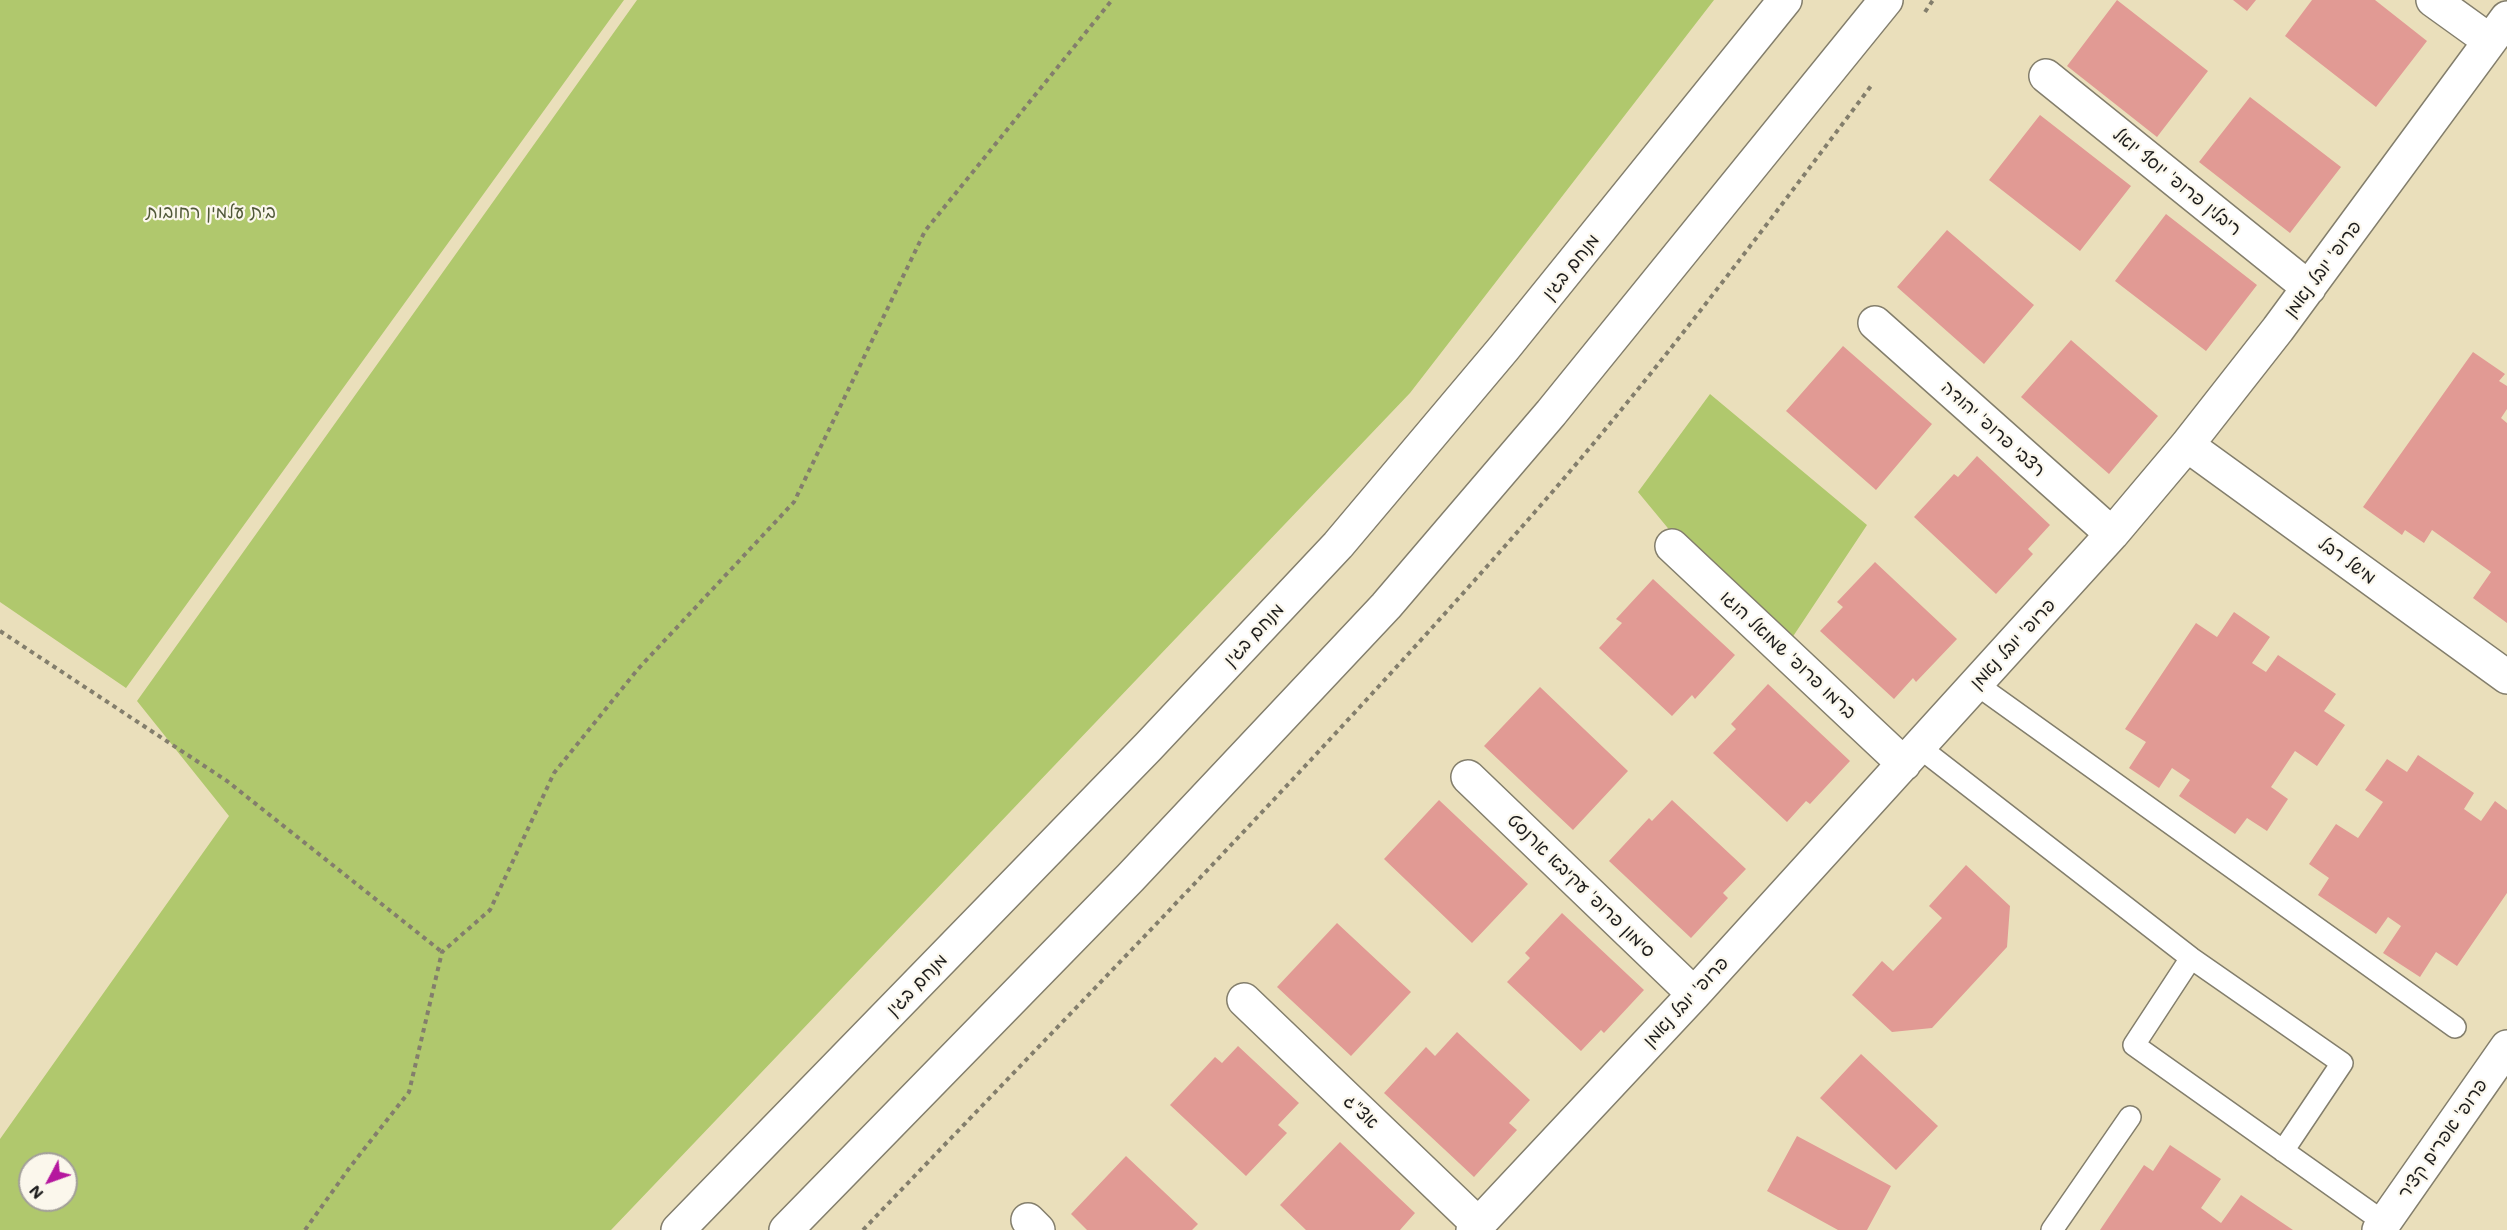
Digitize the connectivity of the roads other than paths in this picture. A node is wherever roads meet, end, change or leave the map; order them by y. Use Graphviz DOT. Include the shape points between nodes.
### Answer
graph roads {
  1 [pos="1785,0"];
  2 [pos="1886,0"];
  3 [pos="2433,0"];
  4 [pos="2498,30"];
  5 [pos="2046,76"];
  6 [pos="2309,288"];
  7 [pos="1875,323"];
  8 [pos="2187,445"];
  9 [pos="2112,534"];
  10 [pos="1672,546"];
  11 [pos="2507,677"];
  12 [pos="1976,684"];
  13 [pos="1911,755"];
  14 [pos="1468,777"];
  15 [pos="2191,958"];
  16 [pos="1694,994"];
  17 [pos="1244,1000"];
  18 [pos="2456,1027"];
  19 [pos="2507,1047"];
  20 [pos="2130,1117"];
  21 [pos="2283,1151"];
  22 [pos="2382,1226"];
  23 [pos="1478,1228"];
  24 [pos="678,1230"];
  25 [pos="786,1230"];
  26 [pos="2052,1230"];
  1 -- 24 [label="street, מנחם בגין" via="1512,340 1338,545 1156,739"];
  2 -- 25 [label="street" via="1559,404 1386,606 1130,878"];
  3 -- 4 [label="street"];
  4 -- 6 [label="street, פרופ' יובל נאמן"];
  5 -- 6 [label="street, ריבלין פרופ' יוסף יואל"];
  6 -- 8 [label="street, פרופ' יובל נאמן"];
  7 -- 9 [label="street, רצבי פרופ' יהודה"];
  8 -- 9 [label="street, פרופ' יובל נאמן"];
  8 -- 11 [label="street, מישל רבל"];
  9 -- 12 [label="street, פרופ' יובל נאמן"];
  10 -- 13 [label="street, ברמו פרופ' שמואל הוגו"];
  12 -- 13 [label="street, פרופ' יובל נאמן"];
  12 -- 18 [label="lane"];
  13 -- 15 [label="lane"];
  13 -- 16 [label="street, פרופ' יובל נאמן"];
  14 -- 16 [label="street, סימון פרופ' עקיבא ארנסט"];
  15 -- 21 [label="lane" via="2133,1045"];
  15 -- 21 [label="lane" via="2342,1063"];
  16 -- 23 [label="street, פרופ' יובל נאמן"];
  17 -- 23 [label="street, אצ\"ג"];
  19 -- 22 [label="street, פרופ' אפרים קציר"];
  20 -- 26 [label="lane"];
  21 -- 22 [label="lane"];
}
